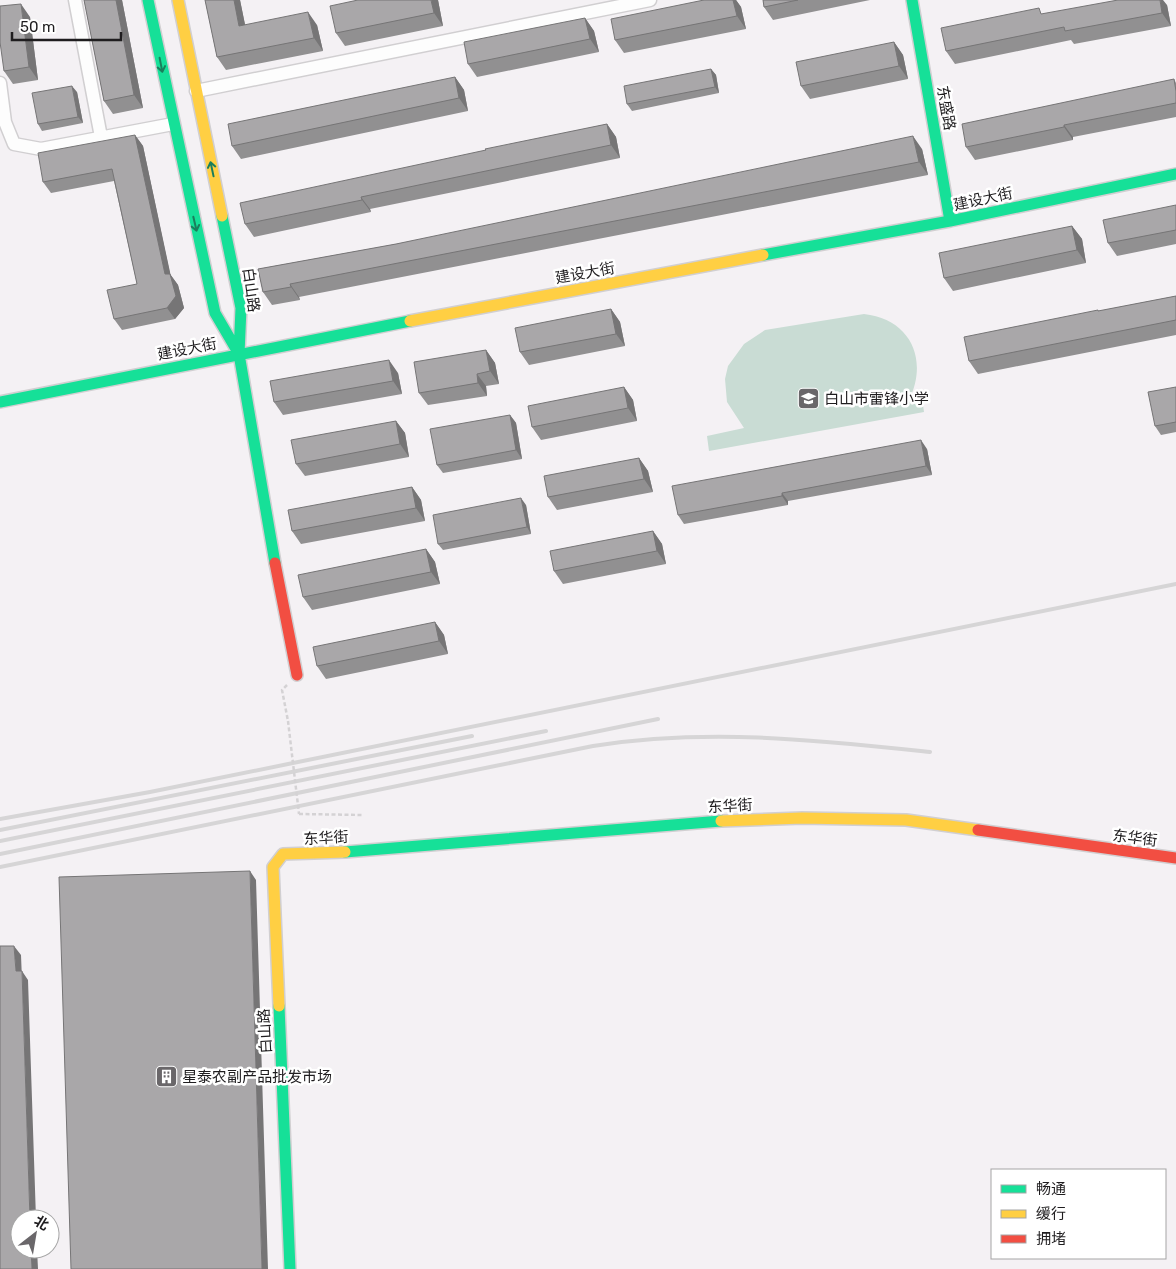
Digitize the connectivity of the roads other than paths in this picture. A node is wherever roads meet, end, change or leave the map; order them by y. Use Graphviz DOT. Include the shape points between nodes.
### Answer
graph roads {
  1 [pos="75,0"];
  2 [pos="148,0"];
  3 [pos="178,0"];
  4 [pos="650,0"];
  5 [pos="912,0"];
  6 [pos="0,83"];
  7 [pos="196,91"];
  8 [pos="3,123"];
  9 [pos="172,124"];
  10 [pos="101,137"];
  11 [pos="1176,174"];
  12 [pos="950,221"];
  13 [pos="239,354"];
  14 [pos="0,402"];
  15 [pos="297,675"];
  16 [pos="283,854"];
  17 [pos="1176,858"];
  18 [pos="290,1269"];
  1 -- 10 [label="street"];
  2 -- 9 [label="street, one-way"];
  3 -- 7 [label="street, 白山路"];
  4 -- 7 [label="street"];
  5 -- 12 [label="street, 东盛路"];
  6 -- 8 [label="street"];
  13 -- 7 [label="street, 白山路, one-way" via="241,308"];
  8 -- 10 [label="street" via="14,144 28,148 41,149"];
  9 -- 10 [label="street"];
  9 -- 13 [label="street, one-way" via="215,313"];
  11 -- 12 [label="street, 建设大街"];
  12 -- 13 [label="street, 建设大街"];
  13 -- 14 [label="street, 建设大街"];
  13 -- 15 [label="street, 白山路"];
  16 -- 17 [label="street, 东华街" via="370,850 685,823 828,818 906,820"];
  16 -- 18 [label="street, 白山路" via="273,867"];
}
